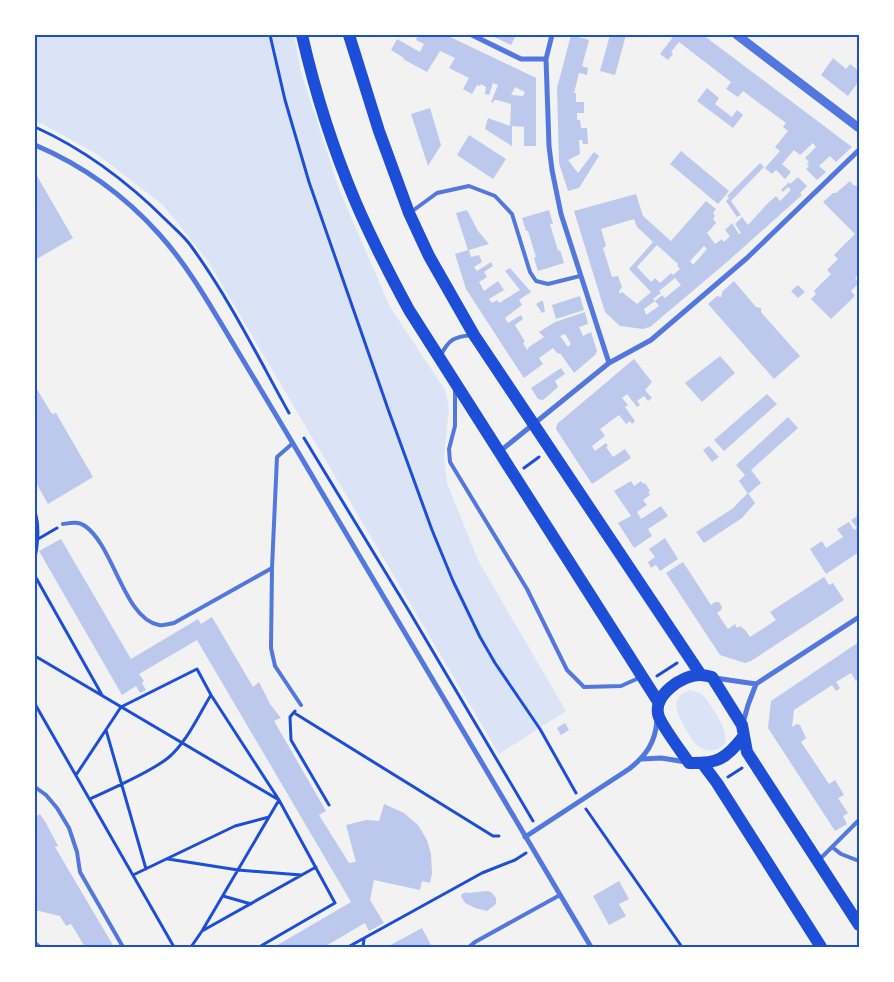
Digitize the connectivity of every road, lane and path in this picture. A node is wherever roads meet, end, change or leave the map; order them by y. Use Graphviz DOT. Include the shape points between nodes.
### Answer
graph roads {
  1 [pos="270,35"];
  2 [pos="302,35"];
  3 [pos="349,35"];
  4 [pos="472,35"];
  5 [pos="552,35"];
  6 [pos="737,35"];
  7 [pos="546,59"];
  8 [pos="859,128"];
  9 [pos="35,145"];
  10 [pos="859,150"];
  11 [pos="409,213"];
  12 [pos="580,276"];
  13 [pos="474,335"];
  14 [pos="440,358"];
  15 [pos="609,363"];
  16 [pos="456,384"];
  17 [pos="533,425"];
  18 [pos="293,443"];
  19 [pos="550,450"];
  20 [pos="499,452"];
  21 [pos="514,474"];
  22 [pos="35,512"];
  23 [pos="63,524"];
  24 [pos="38,539"];
  25 [pos="35,558"];
  26 [pos="272,568"];
  27 [pos="35,576"];
  28 [pos="859,616"];
  29 [pos="689,655"];
  30 [pos="35,656"];
  31 [pos="706,676"];
  32 [pos="644,680"];
  33 [pos="756,684"];
  34 [pos="211,695"];
  35 [pos="103,696"];
  36 [pos="35,704"];
  37 [pos="301,705"];
  38 [pos="121,707"];
  39 [pos="658,710"];
  40 [pos="293,713"];
  41 [pos="106,729"];
  42 [pos="742,731"];
  43 [pos="182,743"];
  44 [pos="642,759"];
  45 [pos="752,760"];
  46 [pos="695,763"];
  47 [pos="76,775"];
  48 [pos="122,783"];
  49 [pos="717,783"];
  50 [pos="35,787"];
  51 [pos="90,799"];
  52 [pos="279,800"];
  53 [pos="580,800"];
  54 [pos="329,806"];
  55 [pos="269,817"];
  56 [pos="859,820"];
  57 [pos="499,836"];
  58 [pos="525,837"];
  59 [pos="532,848"];
  60 [pos="832,848"];
  61 [pos="167,859"];
  62 [pos="859,860"];
  63 [pos="818,862"];
  64 [pos="316,867"];
  65 [pos="146,869"];
  66 [pos="238,870"];
  67 [pos="133,875"];
  68 [pos="302,875"];
  69 [pos="560,895"];
  70 [pos="223,896"];
  71 [pos="251,904"];
  72 [pos="859,925"];
  73 [pos="202,931"];
  74 [pos="364,938"];
  75 [pos="35,943"];
  76 [pos="40,947"];
  77 [pos="123,947"];
  78 [pos="174,947"];
  79 [pos="192,947"];
  80 [pos="259,947"];
  81 [pos="348,947"];
  82 [pos="363,947"];
  83 [pos="469,947"];
  84 [pos="590,947"];
  85 [pos="682,947"];
  86 [pos="821,947"];
  1 -- 53 [label="path" via="309,182 432,530 480,637 540,729"];
  2 -- 14 [label="main road" via="311,73 355,202 382,260"];
  3 -- 11 [label="main road"];
  4 -- 7 [label="street" via="522,58"];
  5 -- 7 [label="street"];
  6 -- 8 [label="street"];
  7 -- 12 [label="street" via="548,146 561,214"];
  9 -- 18 [label="street" via="111,190 159,234 204,295"];
  10 -- 15 [label="street" via="747,258 651,340"];
  11 -- 12 [label="lane" via="436,193 469,186 496,196 512,214 530,272 536,281 548,284"];
  11 -- 13 [label="main road" via="429,256"];
  12 -- 15 [label="street"];
  13 -- 14 [label="lane" via="457,337 447,343"];
  13 -- 17 [label="main road"];
  14 -- 16 [label="main road"];
  15 -- 17 [label="street"];
  16 -- 20 [label="main road"];
  16 -- 32 [label="lane" via="450,462 527,589 567,670 584,686 621,686"];
  17 -- 19 [label="main road"];
  17 -- 20 [label="street"];
  18 -- 26 [label="lane" via="277,457"];
  18 -- 58 [label="street"];
  19 -- 21 [label="path"];
  19 -- 29 [label="main road"];
  20 -- 21 [label="main road"];
  21 -- 32 [label="main road"];
  22 -- 24 [label="path"];
  23 -- 24 [label="path"];
  23 -- 26 [label="lane" via="74,522 84,525 98,538 138,613 159,625 174,623"];
  24 -- 25 [label="path"];
  26 -- 37 [label="lane" via="274,666"];
  27 -- 35 [label="path"];
  28 -- 33 [label="street"];
  29 -- 31 [label="main road"];
  29 -- 32 [label="path"];
  30 -- 35 [label="path"];
  31 -- 33 [label="street"];
  31 -- 39 [label="main road" via="676,682 669,688"];
  31 -- 42 [label="main road"];
  32 -- 39 [label="main road"];
  33 -- 42 [label="street"];
  34 -- 38 [label="path" via="197,669"];
  34 -- 43 [label="path"];
  34 -- 52 [label="path"];
  35 -- 38 [label="path"];
  36 -- 47 [label="path"];
  37 -- 40 [label="path"];
  38 -- 41 [label="path"];
  38 -- 43 [label="path"];
  39 -- 44 [label="street" via="656,730"];
  39 -- 46 [label="main road"];
  40 -- 54 [label="path" via="290,717 290,740"];
  40 -- 57 [label="path" via="493,836"];
  41 -- 47 [label="path"];
  41 -- 48 [label="path"];
  42 -- 45 [label="main road" via="746,752"];
  42 -- 46 [label="main road" via="734,748 721,759"];
  43 -- 48 [label="path" via="157,765"];
  43 -- 52 [label="path"];
  44 -- 46 [label="street"];
  44 -- 53 [label="street"];
  45 -- 49 [label="path"];
  45 -- 63 [label="main road"];
  46 -- 49 [label="main road"];
  47 -- 51 [label="path"];
  48 -- 51 [label="path"];
  48 -- 65 [label="path"];
  49 -- 86 [label="main road"];
  50 -- 77 [label="lane" via="57,808 69,828 80,872"];
  51 -- 67 [label="path"];
  52 -- 55 [label="path"];
  52 -- 64 [label="path"];
  53 -- 58 [label="street"];
  53 -- 85 [label="path"];
  55 -- 61 [label="path" via="235,826"];
  55 -- 66 [label="path"];
  56 -- 60 [label="lane"];
  58 -- 59 [label="street"];
  59 -- 69 [label="street"];
  59 -- 74 [label="path" via="515,860 482,872"];
  60 -- 62 [label="lane"];
  60 -- 63 [label="lane"];
  61 -- 65 [label="path"];
  61 -- 66 [label="path"];
  63 -- 72 [label="main road"];
  64 -- 68 [label="path"];
  64 -- 80 [label="path" via="335,903"];
  65 -- 67 [label="path"];
  66 -- 68 [label="path"];
  66 -- 70 [label="path"];
  67 -- 78 [label="path"];
  68 -- 71 [label="path"];
  69 -- 83 [label="lane"];
  69 -- 84 [label="street"];
  70 -- 71 [label="path"];
  70 -- 73 [label="path"];
  71 -- 73 [label="path"];
  73 -- 79 [label="path"];
  74 -- 81 [label="path"];
  74 -- 82 [label="path"];
  75 -- 76 [label="lane"];
}
